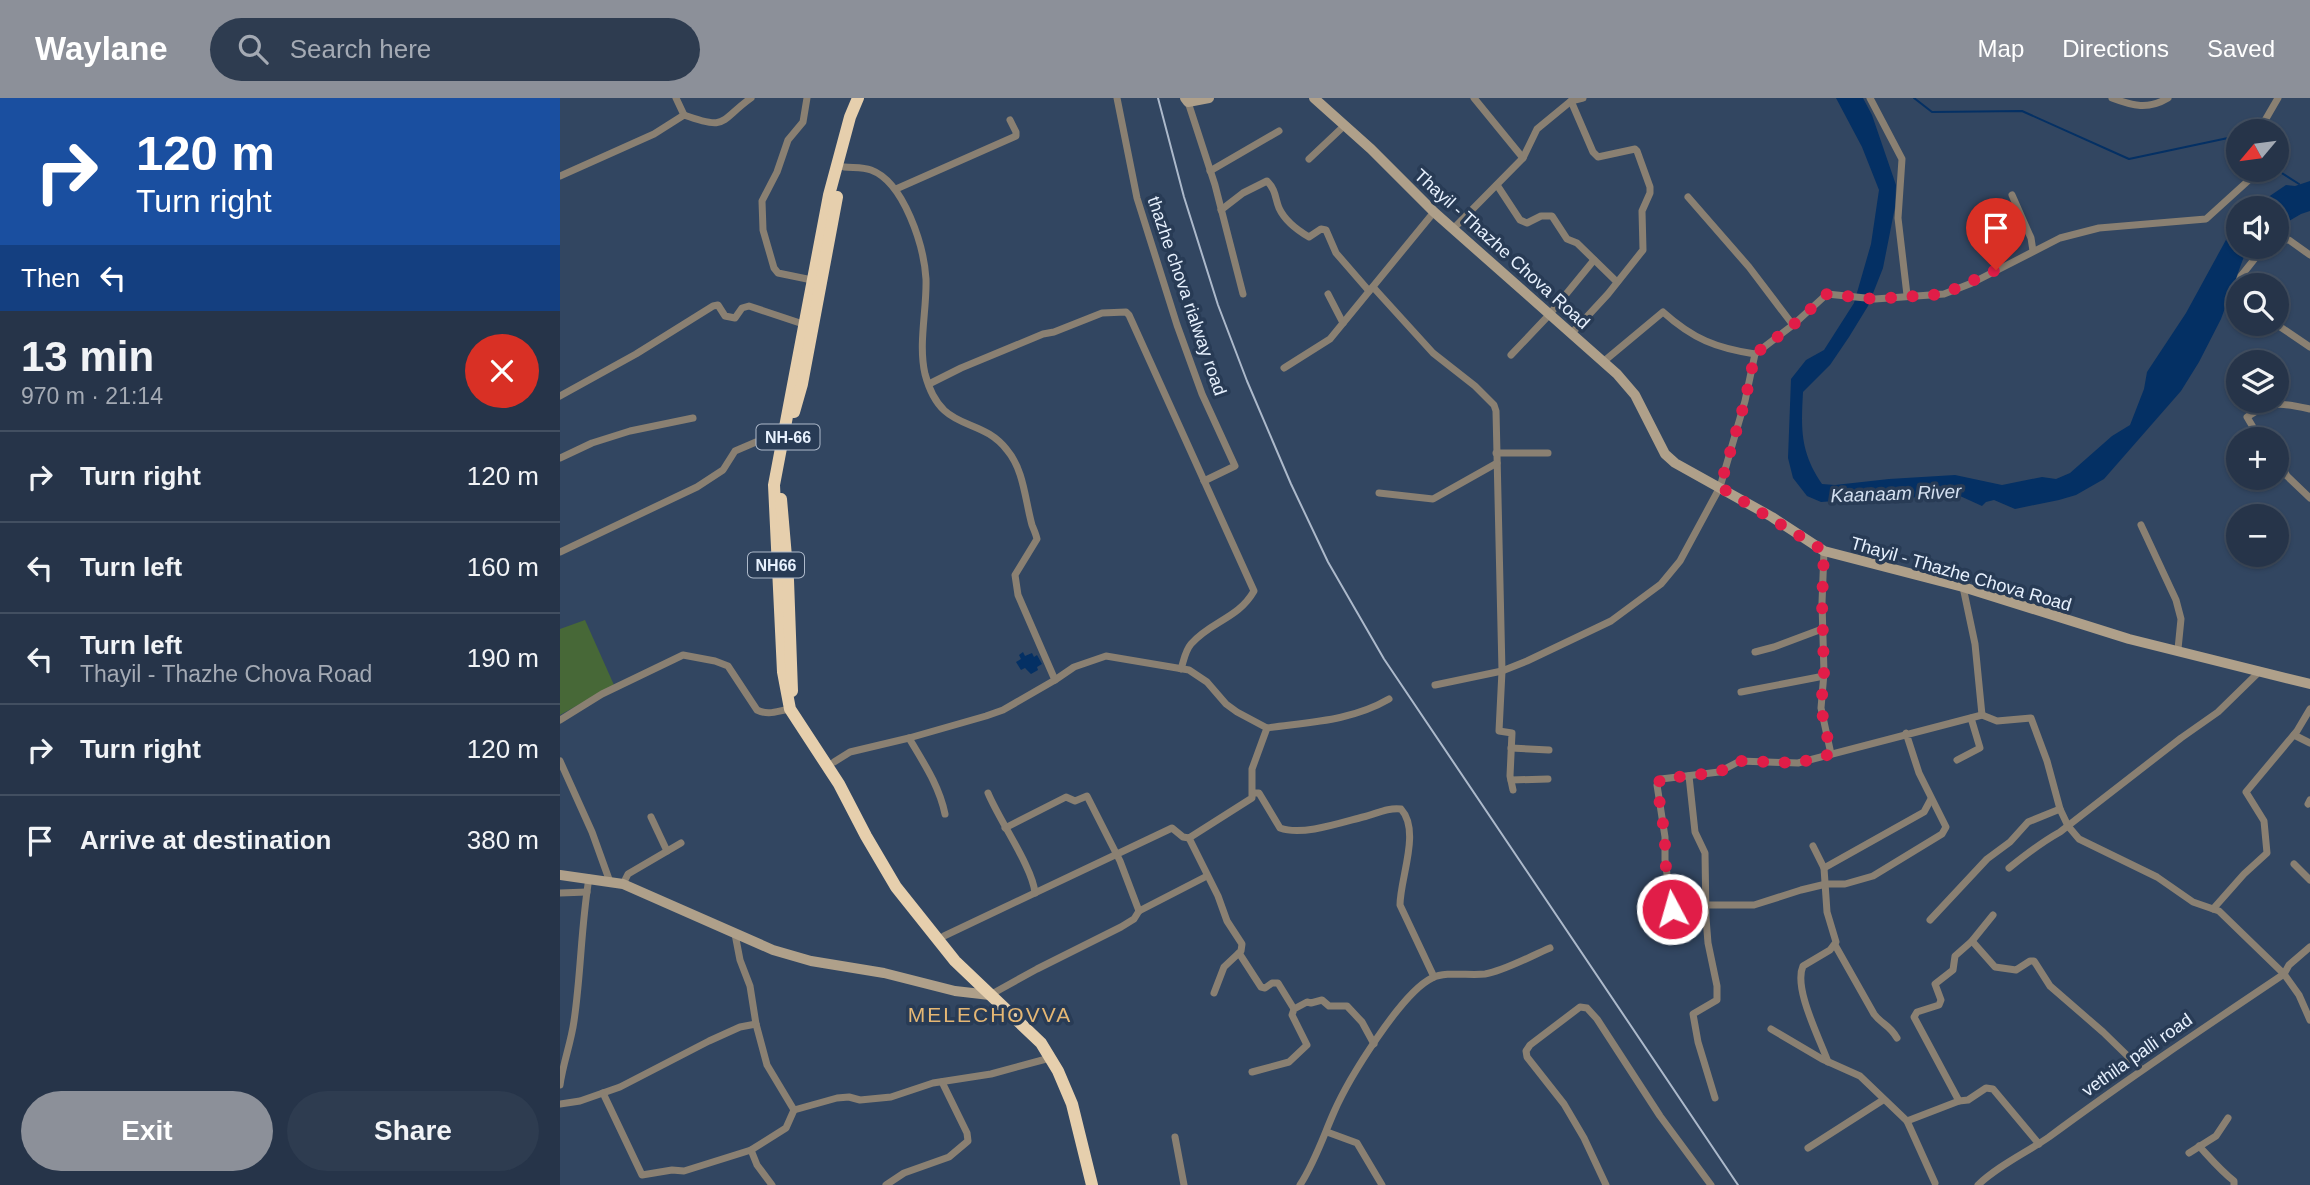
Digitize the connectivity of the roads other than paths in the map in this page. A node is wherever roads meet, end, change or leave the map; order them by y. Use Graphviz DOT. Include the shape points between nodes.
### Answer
graph roads {
  1 [pos="676,98"];
  2 [pos="751,98"];
  3 [pos="807,98"];
  4 [pos="1117,98"];
  5 [pos="1209,98"];
  6 [pos="1314,98"];
  7 [pos="1474,98"];
  8 [pos="1583,98"];
  9 [pos="1870,98"];
  10 [pos="2112,98"];
  11 [pos="2168,98"];
  12 [pos="2278,98"];
  13 [pos="1187,100"];
  14 [pos="855,101"];
  15 [pos="1570,102"];
  16 [pos="2132,102"];
  17 [pos="684,115"];
  18 [pos="2267,119"];
  19 [pos="1010,120"];
  20 [pos="1345,125"];
  21 [pos="1279,131"];
  22 [pos="1523,158"];
  23 [pos="1308,159"];
  24 [pos="841,167"];
  25 [pos="1210,171"];
  26 [pos="560,176"];
  27 [pos="2247,182"];
  28 [pos="1497,186"];
  29 [pos="896,188"];
  30 [pos="2012,195"];
  31 [pos="1688,197"];
  32 [pos="1221,209"];
  33 [pos="1434,212"];
  34 [pos="1454,228"];
  35 [pos="2289,240"];
  36 [pos="2033,251"];
  37 [pos="2310,255"];
  38 [pos="2254,259"];
  39 [pos="1594,260"];
  40 [pos="2243,273"];
  41 [pos="812,280"];
  42 [pos="1617,282"];
  43 [pos="1371,289"];
  44 [pos="1243,294"];
  45 [pos="1328,294"];
  46 [pos="1907,295"];
  47 [pos="1549,315"];
  48 [pos="1343,323"];
  49 [pos="803,324"];
  50 [pos="1793,325"];
  51 [pos="2289,333"];
  52 [pos="1571,334"];
  53 [pos="2310,347"];
  54 [pos="1755,354"];
  55 [pos="1511,355"];
  56 [pos="1603,362"];
  57 [pos="1284,368"];
  58 [pos="929,384"];
  59 [pos="560,396"];
  60 [pos="2310,410"];
  61 [pos="693,418"];
  62 [pos="2253,427"];
  63 [pos="781,441"];
  64 [pos="1496,453"];
  65 [pos="1548,453"];
  66 [pos="560,458"];
  67 [pos="1497,463"];
  68 [pos="2289,478"];
  69 [pos="1204,481"];
  70 [pos="1720,487"];
  71 [pos="1379,493"];
  72 [pos="2310,498"];
  73 [pos="2141,525"];
  74 [pos="1824,551"];
  75 [pos="560,552"];
  76 [pos="1963,587"];
  77 [pos="1822,629"];
  78 [pos="2178,649"];
  79 [pos="1755,652"];
  80 [pos="1181,669"];
  81 [pos="1502,671"];
  82 [pos="2259,672"];
  83 [pos="1824,676"];
  84 [pos="1055,680"];
  85 [pos="1435,684"];
  86 [pos="2310,684"];
  87 [pos="1741,692"];
  88 [pos="1390,699"];
  89 [pos="790,709"];
  90 [pos="2310,709"];
  91 [pos="1982,715"];
  92 [pos="1971,718"];
  93 [pos="560,720"];
  94 [pos="1267,728"];
  95 [pos="1906,733"];
  96 [pos="2294,735"];
  97 [pos="909,738"];
  98 [pos="2310,743"];
  99 [pos="1511,748"];
  100 [pos="1549,750"];
  101 [pos="1831,754"];
  102 [pos="1958,760"];
  103 [pos="560,761"];
  104 [pos="831,764"];
  105 [pos="1689,776"];
  106 [pos="1548,779"];
  107 [pos="1511,780"];
  108 [pos="1513,790"];
  109 [pos="988,793"];
  110 [pos="1253,793"];
  111 [pos="1931,799"];
  112 [pos="2060,809"];
  113 [pos="945,814"];
  114 [pos="651,817"];
  115 [pos="2068,826"];
  116 [pos="1005,828"];
  117 [pos="1189,838"];
  118 [pos="681,843"];
  119 [pos="1813,846"];
  120 [pos="667,851"];
  121 [pos="1116,854"];
  122 [pos="2294,864"];
  123 [pos="1824,868"];
  124 [pos="2009,868"];
  125 [pos="560,875"];
  126 [pos="1207,876"];
  127 [pos="590,878"];
  128 [pos="2310,880"];
  129 [pos="610,882"];
  130 [pos="623,884"];
  131 [pos="1826,884"];
  132 [pos="587,892"];
  133 [pos="560,893"];
  134 [pos="1035,893"];
  135 [pos="1707,905"];
  136 [pos="2213,909"];
  137 [pos="1139,911"];
  138 [pos="1993,915"];
  139 [pos="1930,920"];
  140 [pos="735,934"];
  141 [pos="940,938"];
  142 [pos="1972,941"];
  143 [pos="1835,945"];
  144 [pos="2310,947"];
  145 [pos="1550,948"];
  146 [pos="1239,953"];
  147 [pos="970,974"];
  148 [pos="2284,974"];
  149 [pos="1434,977"];
  150 [pos="955,991"];
  151 [pos="1214,993"];
  152 [pos="990,995"];
  153 [pos="1294,1009"];
  154 [pos="2310,1020"];
  155 [pos="756,1024"];
  156 [pos="1771,1029"];
  157 [pos="1897,1038"];
  158 [pos="1374,1044"];
  159 [pos="1050,1058"];
  160 [pos="1828,1062"];
  161 [pos="2141,1069"];
  162 [pos="1252,1072"];
  163 [pos="942,1082"];
  164 [pos="560,1086"];
  165 [pos="603,1093"];
  166 [pos="1715,1098"];
  167 [pos="1883,1100"];
  168 [pos="1959,1101"];
  169 [pos="560,1104"];
  170 [pos="1072,1104"];
  171 [pos="794,1110"];
  172 [pos="2228,1118"];
  173 [pos="1907,1121"];
  174 [pos="1327,1132"];
  175 [pos="1175,1137"];
  176 [pos="2039,1144"];
  177 [pos="2199,1146"];
  178 [pos="1808,1148"];
  179 [pos="751,1150"];
  180 [pos="2189,1153"];
  181 [pos="1935,1183"];
  182 [pos="772,1185"];
  183 [pos="886,1185"];
  184 [pos="1092,1185"];
  185 [pos="1099,1185"];
  186 [pos="1184,1185"];
  187 [pos="1300,1185"];
  188 [pos="1382,1185"];
  189 [pos="1606,1185"];
  190 [pos="1711,1185"];
  191 [pos="1978,1185"];
  192 [pos="2234,1185"];
  1 -- 17 [label="street"];
  2 -- 17 [label="street" via="724,122 713,124"];
  3 -- 41 [label="street" via="803,122 788,140 762,201 763,230 774,268 778,273"];
  4 -- 69 [label="street, thazhe chova rialway road" via="1137,198 1177,325 1235,466"];
  5 -- 13 [label="street"];
  6 -- 20 [label="street, Thayil - Thazhe Chova Road"];
  7 -- 22 [label="street"];
  8 -- 15 [label="street"];
  9 -- 46 [label="street" via="1902,159 1898,218"];
  10 -- 16 [label="street"];
  11 -- 16 [label="street" via="2147,107"];
  12 -- 18 [label="street"];
  13 -- 25 [label="street"];
  14 -- 24 [label="highway, NH66"];
  15 -- 22 [label="street" via="1537,129"];
  15 -- 42 [label="street" via="1593,152 1598,157 1635,149 1650,187 1642,211 1643,250"];
  17 -- 26 [label="street" via="654,134"];
  19 -- 29 [label="street" via="1016,132 1013,137"];
  20 -- 23 [label="street"];
  20 -- 33 [label="street, Thayil - Thazhe Chova Road"];
  21 -- 25 [label="street"];
  22 -- 28 [label="street"];
  24 -- 29 [label="street" via="872,170"];
  24 -- 41 [label="highway, NH66"];
  24 -- 104 [label="highway, NH-66" via="782,482 792,691"];
  25 -- 32 [label="street"];
  27 -- 36 [label="street" via="2206,219 2099,228"];
  28 -- 34 [label="street"];
  28 -- 39 [label="street" via="1520,220 1527,223 1552,216 1567,239"];
  29 -- 58 [label="street" via="923,259 923,355"];
  30 -- 36 [label="street"];
  31 -- 50 [label="street"];
  32 -- 43 [label="street" via="1267,181 1289,221 1309,237 1326,230 1336,253"];
  32 -- 44 [label="street"];
  33 -- 34 [label="street, Thayil - Thazhe Chova Road"];
  33 -- 43 [label="street"];
  34 -- 47 [label="street, Thayil - Thazhe Chova Road"];
  35 -- 37 [label="street"];
  36 -- 46 [label="street" via="1944,294"];
  38 -- 40 [label="street"];
  39 -- 42 [label="street"];
  39 -- 47 [label="street"];
  41 -- 49 [label="highway, NH66"];
  42 -- 52 [label="street"];
  43 -- 48 [label="street"];
  43 -- 64 [label="street" via="1433,353 1494,405"];
  45 -- 48 [label="street"];
  46 -- 50 [label="street" via="1875,299 1827,294"];
  47 -- 52 [label="street, Thayil - Thazhe Chova Road"];
  47 -- 55 [label="street"];
  48 -- 57 [label="street" via="1329,339"];
  49 -- 59 [label="street" via="749,306 736,318 713,306"];
  49 -- 63 [label="highway, NH66"];
  50 -- 54 [label="street"];
  51 -- 53 [label="street"];
  52 -- 56 [label="street, Thayil - Thazhe Chova Road"];
  54 -- 56 [label="street" via="1708,344 1663,312"];
  54 -- 70 [label="street"];
  56 -- 70 [label="street, Thayil - Thazhe Chova Road" via="1635,395 1665,453"];
  58 -- 69 [label="street" via="1043,334 1102,313 1126,312"];
  58 -- 84 [label="street" via="945,413 1001,443 1017,466 1037,540 1015,575 1018,595"];
  60 -- 62 [label="street" via="2272,404 2247,416"];
  61 -- 66 [label="street" via="630,431"];
  63 -- 75 [label="street" via="756,442 735,451 723,470 697,487"];
  63 -- 89 [label="highway, NH66" via="774,524 783,672"];
  64 -- 65 [label="street"];
  64 -- 67 [label="street"];
  67 -- 71 [label="street" via="1433,499"];
  67 -- 81 [label="street"];
  68 -- 72 [label="street"];
  69 -- 80 [label="street" via="1254,591 1236,614 1191,644"];
  70 -- 74 [label="street, Thayil - Thazhe Chova Road"];
  70 -- 81 [label="street" via="1661,584 1611,621"];
  73 -- 78 [label="street" via="2176,600 2181,619"];
  74 -- 76 [label="street, Thayil - Thazhe Chova Road"];
  74 -- 77 [label="street"];
  76 -- 78 [label="street, Thayil - Thazhe Chova Road" via="2129,639"];
  76 -- 91 [label="street"];
  77 -- 79 [label="street"];
  77 -- 83 [label="street"];
  78 -- 82 [label="street, Thayil - Thazhe Chova Road"];
  80 -- 84 [label="street" via="1106,656 1074,667"];
  80 -- 94 [label="street" via="1196,674 1226,704"];
  81 -- 85 [label="street"];
  81 -- 99 [label="street" via="1499,731 1512,733"];
  82 -- 86 [label="street, Thayil - Thazhe Chova Road"];
  82 -- 115 [label="street" via="2218,712"];
  83 -- 87 [label="street"];
  83 -- 101 [label="street" via="1821,708"];
  84 -- 97 [label="street" via="1003,710"];
  88 -- 94 [label="street" via="1358,714"];
  89 -- 93 [label="street" via="765,714 757,710 728,666 683,655"];
  89 -- 104 [label="highway, NH66"];
  90 -- 96 [label="street"];
  91 -- 92 [label="street"];
  91 -- 112 [label="street" via="1997,721 2031,718"];
  92 -- 95 [label="street"];
  92 -- 102 [label="street" via="1980,748"];
  94 -- 110 [label="street" via="1252,769"];
  95 -- 101 [label="street"];
  95 -- 111 [label="street"];
  96 -- 98 [label="street"];
  96 -- 136 [label="street" via="2246,792 2264,821 2267,853"];
  97 -- 104 [label="street" via="850,751"];
  97 -- 113 [label="street" via="936,785"];
  99 -- 100 [label="street"];
  99 -- 107 [label="street"];
  101 -- 105 [label="street" via="1798,763 1740,761 1719,772"];
  103 -- 129 [label="street"];
  104 -- 141 [label="highway, NH66" via="891,879"];
  105 -- 135 [label="street" via="1695,832 1705,853"];
  105 -- 135 [label="street" via="1661,779 1657,785 1665,860 1672,909"];
  106 -- 107 [label="street"];
  107 -- 108 [label="street"];
  109 -- 116 [label="street"];
  110 -- 117 [label="street" via="1249,801"];
  110 -- 149 [label="street" via="1263,797 1280,828 1288,831 1401,809 1408,818 1409,831 1400,905"];
  111 -- 123 [label="street" via="1924,812"];
  111 -- 131 [label="street" via="1946,827 1942,834 1873,876"];
  112 -- 115 [label="street"];
  112 -- 139 [label="street" via="2028,822"];
  114 -- 120 [label="street"];
  115 -- 124 [label="street"];
  115 -- 136 [label="street" via="2079,839"];
  116 -- 121 [label="street" via="1066,797 1075,802 1087,796"];
  116 -- 134 [label="street"];
  117 -- 121 [label="street" via="1172,828"];
  117 -- 126 [label="street"];
  118 -- 120 [label="street"];
  119 -- 123 [label="street"];
  120 -- 130 [label="street" via="628,874"];
  121 -- 134 [label="street"];
  121 -- 137 [label="street"];
  122 -- 128 [label="street"];
  123 -- 131 [label="street"];
  125 -- 127 [label="street"];
  126 -- 137 [label="street"];
  126 -- 146 [label="street" via="1242,944"];
  127 -- 129 [label="street"];
  127 -- 132 [label="street"];
  129 -- 130 [label="street"];
  130 -- 140 [label="street"];
  131 -- 135 [label="street" via="1754,905"];
  131 -- 143 [label="street"];
  132 -- 133 [label="street"];
  132 -- 164 [label="street" via="575,1017"];
  134 -- 141 [label="street"];
  135 -- 166 [label="street" via="1717,1000 1693,1014"];
  136 -- 148 [label="street"];
  137 -- 152 [label="street" via="1121,927"];
  138 -- 142 [label="street"];
  140 -- 150 [label="street" via="811,961"];
  140 -- 155 [label="street"];
  141 -- 147 [label="highway, NH66"];
  142 -- 161 [label="street" via="1995,967 2016,970 2034,961 2050,986"];
  142 -- 168 [label="street" via="1955,956 1952,970 1935,984 1939,1005 1914,1017"];
  143 -- 157 [label="street" via="1874,1014"];
  143 -- 160 [label="street" via="1800,972 1811,1020"];
  144 -- 148 [label="street, vethila palli road"];
  145 -- 149 [label="street" via="1488,974"];
  146 -- 151 [label="street" via="1224,967"];
  146 -- 153 [label="street" via="1261,987 1278,982"];
  147 -- 150 [label="street" via="968,982"];
  147 -- 152 [label="highway, NH66"];
  148 -- 154 [label="street"];
  148 -- 161 [label="street, vethila palli road"];
  149 -- 158 [label="street" via="1398,1009"];
  150 -- 152 [label="street"];
  152 -- 159 [label="highway, NH66" via="1041,1043"];
  153 -- 158 [label="street" via="1322,1000 1334,1008 1347,1006"];
  153 -- 162 [label="street" via="1293,1018 1307,1045 1289,1062"];
  155 -- 165 [label="street" via="731,1031"];
  155 -- 171 [label="street" via="767,1065"];
  156 -- 160 [label="street"];
  158 -- 174 [label="street"];
  159 -- 163 [label="street"];
  159 -- 170 [label="highway, NH66"];
  160 -- 167 [label="street" via="1860,1076"];
  161 -- 176 [label="street, vethila palli road"];
  163 -- 171 [label="street" via="891,1097 837,1097"];
  163 -- 183 [label="street" via="968,1141 948,1157 904,1173"];
  165 -- 169 [label="street"];
  165 -- 179 [label="street" via="642,1175 684,1171"];
  167 -- 173 [label="street"];
  167 -- 178 [label="street"];
  168 -- 173 [label="street"];
  168 -- 176 [label="street" via="1993,1089"];
  170 -- 184 [label="highway, NH66"];
  170 -- 185 [label="highway, NH66" via="1082,1119"];
  171 -- 179 [label="street" via="786,1128"];
  172 -- 177 [label="street" via="2216,1136"];
  173 -- 181 [label="street"];
  174 -- 187 [label="street"];
  174 -- 188 [label="street" via="1357,1143"];
  175 -- 186 [label="street"];
  176 -- 191 [label="street, vethila palli road"];
  177 -- 180 [label="street"];
  177 -- 192 [label="street"];
  179 -- 182 [label="street"];
  189 -- 190 [label="street" via="1564,1104 1526,1051 1580,1007 1597,1019"];
}
